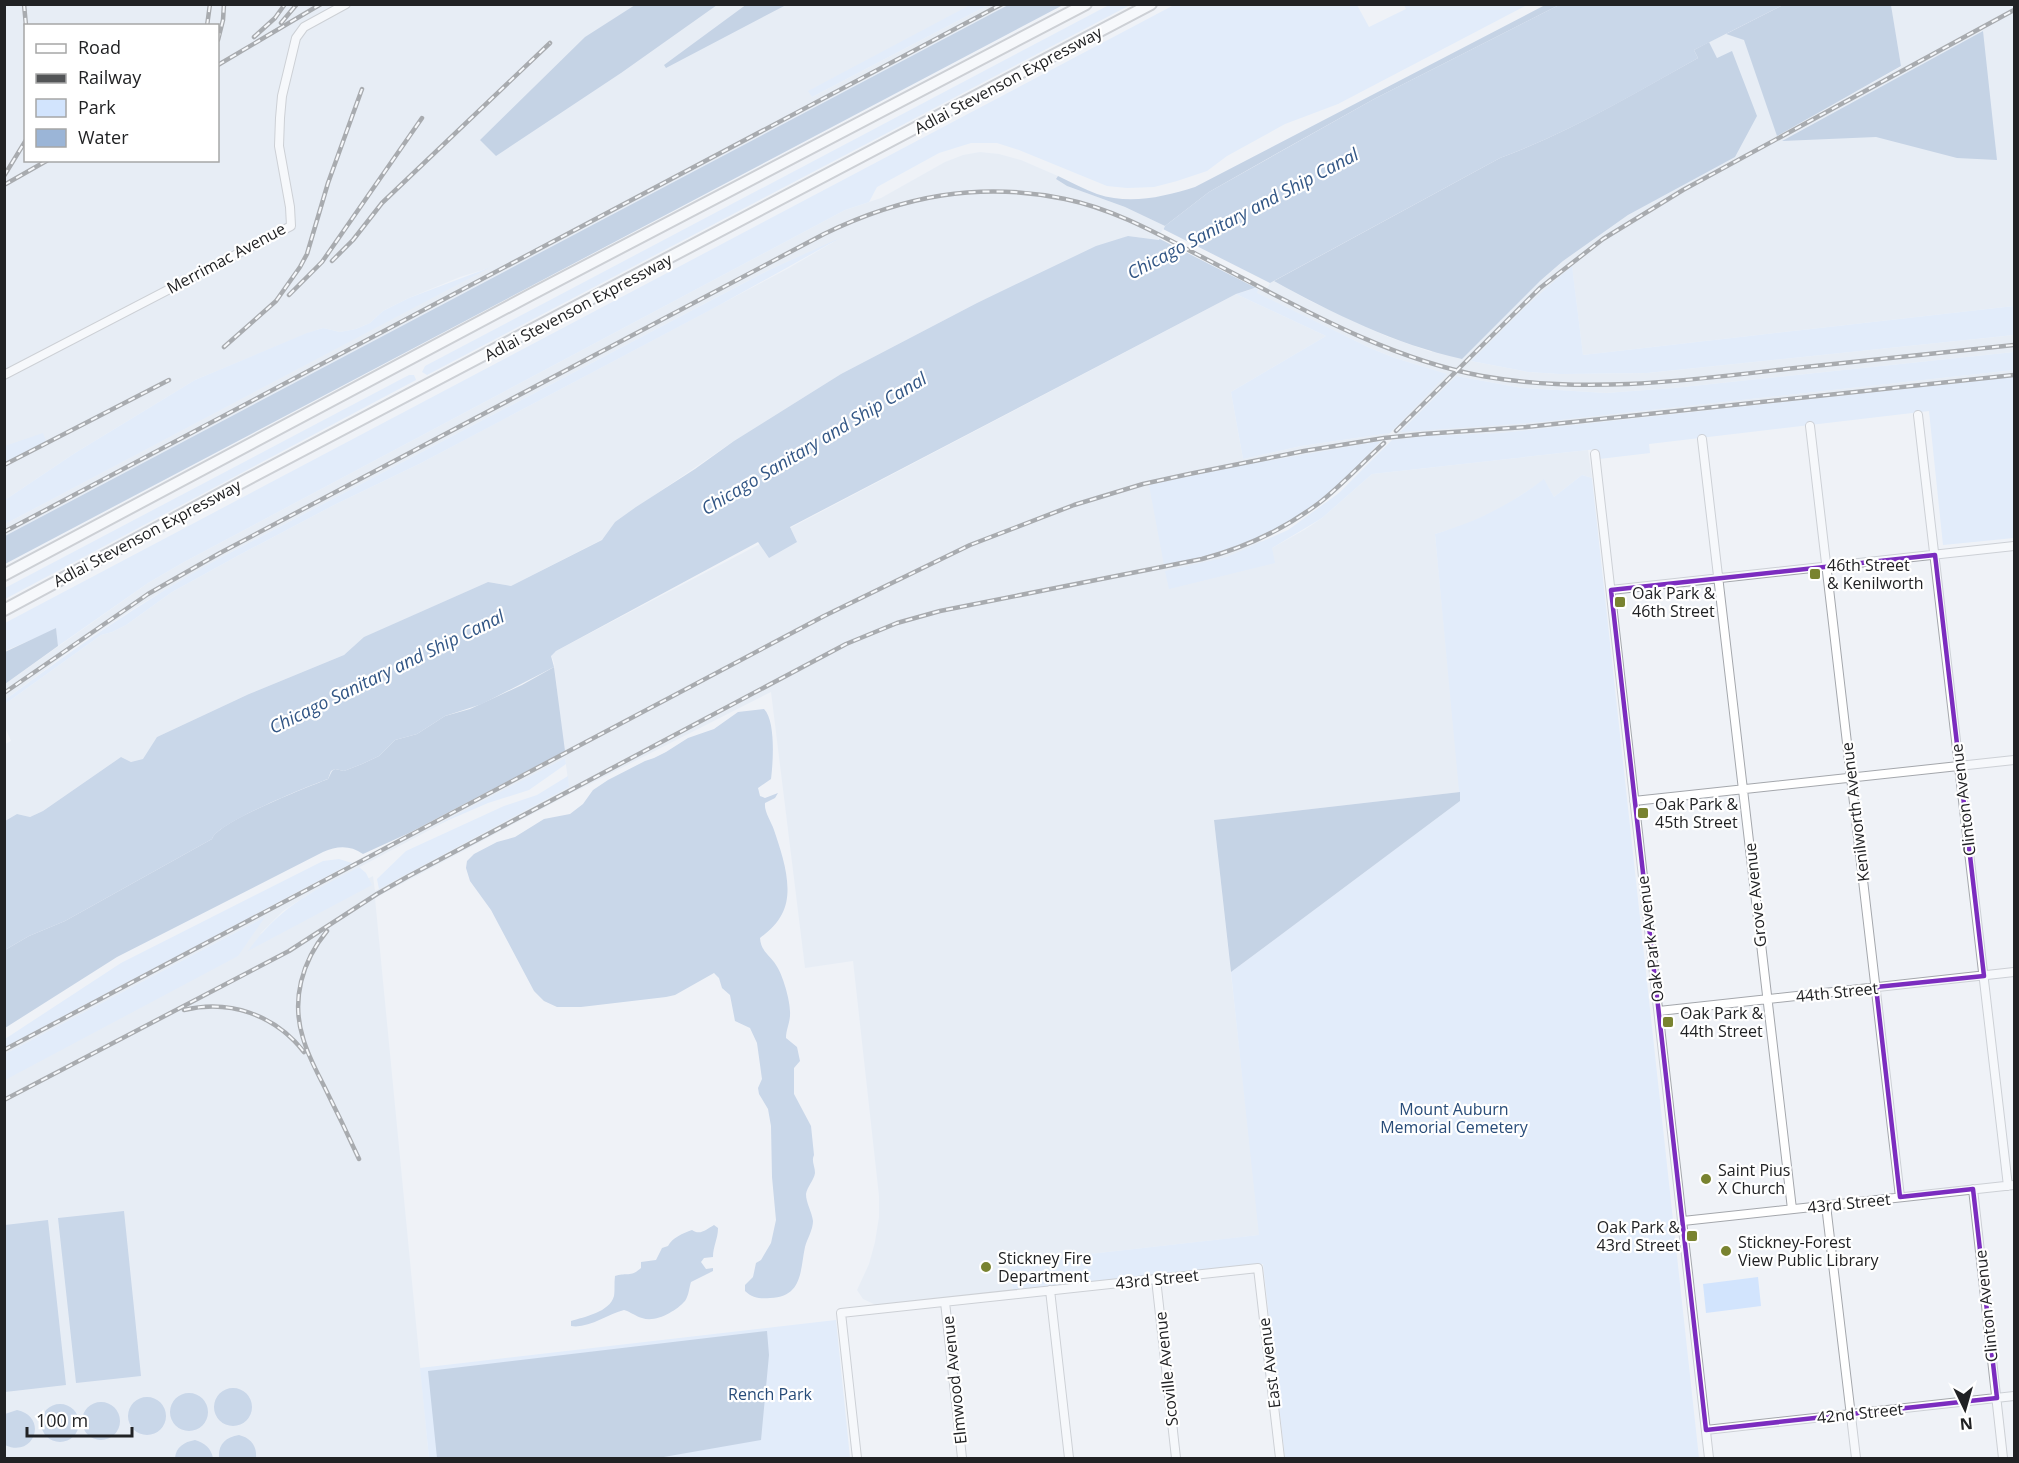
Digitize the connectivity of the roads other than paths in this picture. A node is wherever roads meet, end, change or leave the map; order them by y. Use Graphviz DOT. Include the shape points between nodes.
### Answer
graph roads {
  1 [pos="346,4"];
  2 [pos="1086,4"];
  3 [pos="1151,4"];
  4 [pos="4,375"];
  5 [pos="1918,415"];
  6 [pos="1810,426"];
  7 [pos="1702,439"];
  8 [pos="1596,454"];
  9 [pos="2014,546"];
  10 [pos="1935,555"];
  11 [pos="1827,567"];
  12 [pos="4,575"];
  13 [pos="1719,578"];
  14 [pos="1611,590"];
  15 [pos="4,610"];
  16 [pos="2014,760"];
  17 [pos="1959,766"];
  18 [pos="1851,777"];
  19 [pos="1744,789"];
  20 [pos="1634,801"];
  21 [pos="2014,972"];
  22 [pos="1984,976"];
  23 [pos="1876,987"];
  24 [pos="1767,999"];
  25 [pos="1659,1011"];
  26 [pos="2011,1185"];
  27 [pos="1973,1189"];
  28 [pos="1900,1197"];
  29 [pos="1826,1205"];
  30 [pos="1792,1209"];
  31 [pos="1683,1221"];
  32 [pos="1258,1268"];
  33 [pos="1156,1279"];
  34 [pos="1050,1290"];
  35 [pos="945,1302"];
  36 [pos="2014,1396"];
  37 [pos="1997,1398"];
  38 [pos="1851,1414"];
  39 [pos="1706,1430"];
  40 [pos="857,1458"];
  41 [pos="963,1458"];
  42 [pos="1069,1458"];
  43 [pos="1176,1458"];
  44 [pos="1280,1458"];
  45 [pos="1709,1458"];
  46 [pos="1856,1458"];
  47 [pos="2003,1458"];
  1 -- 4 [label="street, Merrimac Avenue" via="304,27 294,46 282,96 279,146 291,226"];
  2 -- 12 [label="highway, Adlai Stevenson Expressway"];
  3 -- 15 [label="highway, Adlai Stevenson Expressway"];
  5 -- 10 [label="street, Clinton Avenue"];
  6 -- 11 [label="street, Kenilworth Avenue"];
  7 -- 13 [label="street, Grove Avenue"];
  8 -- 14 [label="street, Oak Park Avenue"];
  9 -- 10 [label="street"];
  10 -- 11 [label="street"];
  10 -- 17 [label="street, Clinton Avenue"];
  11 -- 13 [label="street"];
  11 -- 18 [label="street, Kenilworth Avenue"];
  13 -- 14 [label="street"];
  13 -- 19 [label="street, Grove Avenue"];
  14 -- 20 [label="street, Oak Park Avenue"];
  16 -- 17 [label="street"];
  17 -- 18 [label="street"];
  17 -- 22 [label="street, Clinton Avenue"];
  18 -- 19 [label="street"];
  18 -- 23 [label="street, Kenilworth Avenue"];
  19 -- 20 [label="street"];
  19 -- 24 [label="street, Grove Avenue"];
  20 -- 25 [label="street, Oak Park Avenue"];
  21 -- 22 [label="street, 44th Street"];
  22 -- 23 [label="street, 44th Street"];
  22 -- 26 [label="street, Clinton Avenue"];
  23 -- 24 [label="street, 44th Street"];
  23 -- 28 [label="street, Kenilworth Avenue"];
  24 -- 25 [label="street, 44th Street"];
  24 -- 30 [label="street, Grove Avenue"];
  25 -- 31 [label="street, Oak Park Avenue"];
  26 -- 27 [label="street, 43rd Street"];
  27 -- 28 [label="street, 43rd Street"];
  27 -- 37 [label="street, Clinton Avenue"];
  28 -- 29 [label="street, 43rd Street"];
  29 -- 30 [label="street, 43rd Street"];
  29 -- 38 [label="street"];
  30 -- 31 [label="street, 43rd Street"];
  31 -- 39 [label="street, Oak Park Avenue"];
  32 -- 33 [label="street, 43rd Street"];
  32 -- 44 [label="street, East Avenue"];
  33 -- 34 [label="street, 43rd Street"];
  33 -- 43 [label="street, Scoville Avenue"];
  34 -- 35 [label="street, 43rd Street"];
  34 -- 42 [label="street"];
  35 -- 40 [label="street, 43rd Street" via="841,1313"];
  35 -- 41 [label="street, Elmwood Avenue"];
  36 -- 37 [label="street, 42nd Street"];
  37 -- 38 [label="street, 42nd Street"];
  37 -- 47 [label="street, Clinton Avenue"];
  38 -- 39 [label="street, 42nd Street"];
  38 -- 46 [label="street"];
  39 -- 45 [label="street, Oak Park Avenue"];
}
